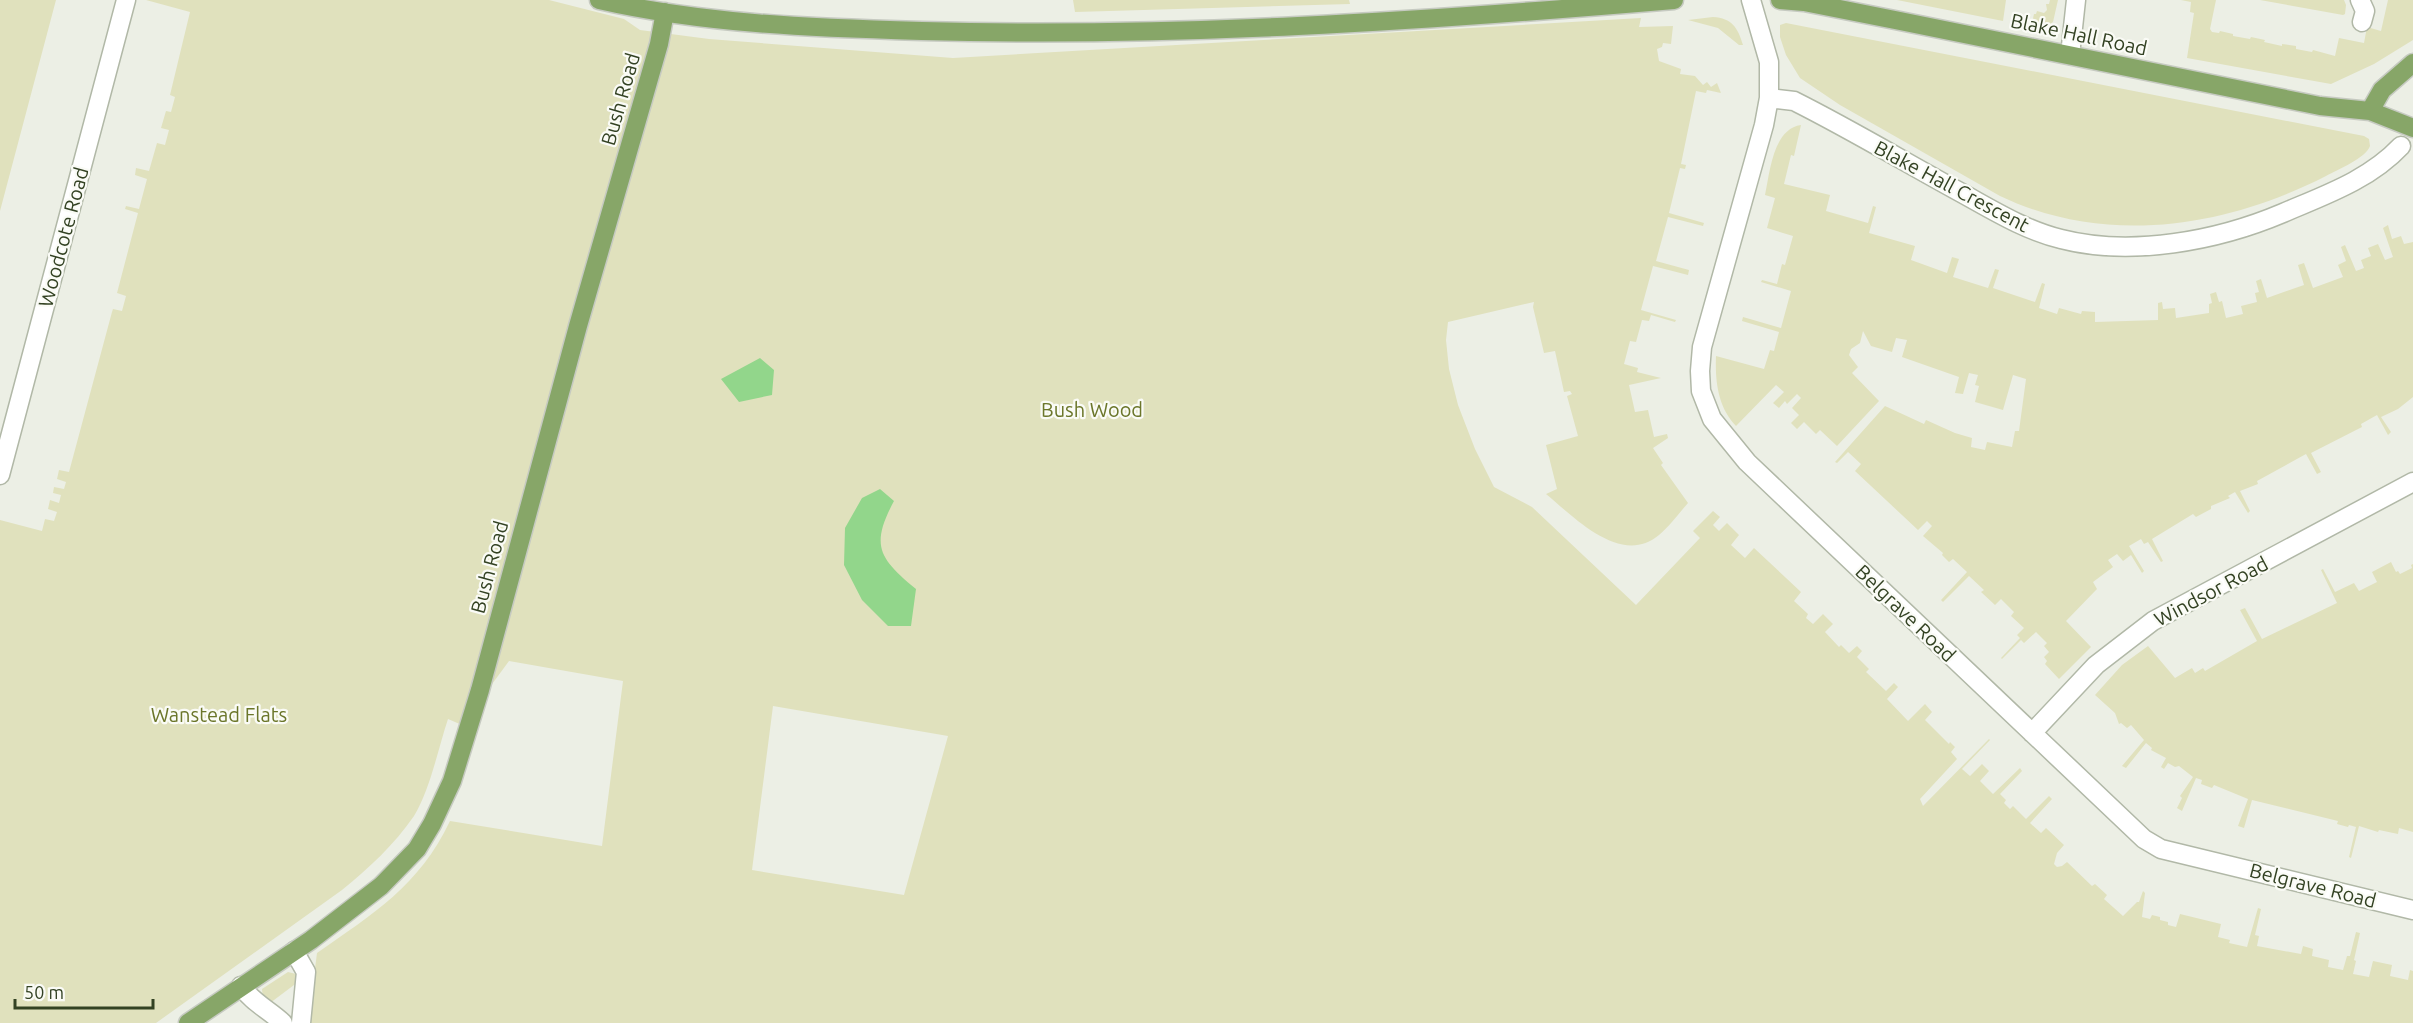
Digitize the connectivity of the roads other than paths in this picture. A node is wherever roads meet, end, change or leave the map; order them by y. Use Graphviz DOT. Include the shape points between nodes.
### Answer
graph roads {
  1 [pos="126,0"];
  2 [pos="599,0"];
  3 [pos="1674,0"];
  4 [pos="1751,0"];
  5 [pos="1780,0"];
  6 [pos="2076,0"];
  7 [pos="2360,0"];
  8 [pos="666,6"];
  9 [pos="2362,22"];
  10 [pos="2070,55"];
  11 [pos="2413,63"];
  12 [pos="1769,98"];
  13 [pos="2370,111"];
  14 [pos="2413,128"];
  15 [pos="2401,146"];
  16 [pos="0,475"];
  17 [pos="2413,482"];
  18 [pos="2032,733"];
  19 [pos="2413,910"];
  20 [pos="294,951"];
  21 [pos="241,986"];
  22 [pos="188,1023"];
  23 [pos="283,1023"];
  24 [pos="301,1023"];
  1 -- 16 [label="street, Woodcote Road"];
  2 -- 8 [label="main road" via="634,8"];
  3 -- 8 [label="main road" via="1273,27 1012,33 818,28"];
  4 -- 12 [label="street" via="1768,62"];
  5 -- 10 [label="main road, Blake Hall Road"];
  6 -- 10 [label="street"];
  7 -- 9 [label="street" via="2365,11"];
  8 -- 20 [label="main road, Bush Road" via="659,44 452,781 427,833 403,866"];
  10 -- 13 [label="main road, Blake Hall Road" via="2320,106"];
  11 -- 13 [label="main road" via="2382,90"];
  12 -- 15 [label="street, Blake Hall Crescent" via="1794,101 1812,110 2015,223 2061,239 2120,248 2181,242 2249,228 2346,187 2380,166"];
  12 -- 18 [label="street, Belgrave Road" via="1702,347 1701,391 1712,419 1747,462"];
  13 -- 14 [label="main road, Blake Hall Road"];
  17 -- 18 [label="street, Windsor Road" via="2154,621 2096,665"];
  18 -- 19 [label="street, Belgrave Road" via="2155,846"];
  20 -- 21 [label="main road, Bush Road"];
  20 -- 24 [label="street" via="306,972"];
  21 -- 22 [label="main road, Bush Road"];
  21 -- 23 [label="street"];
}
